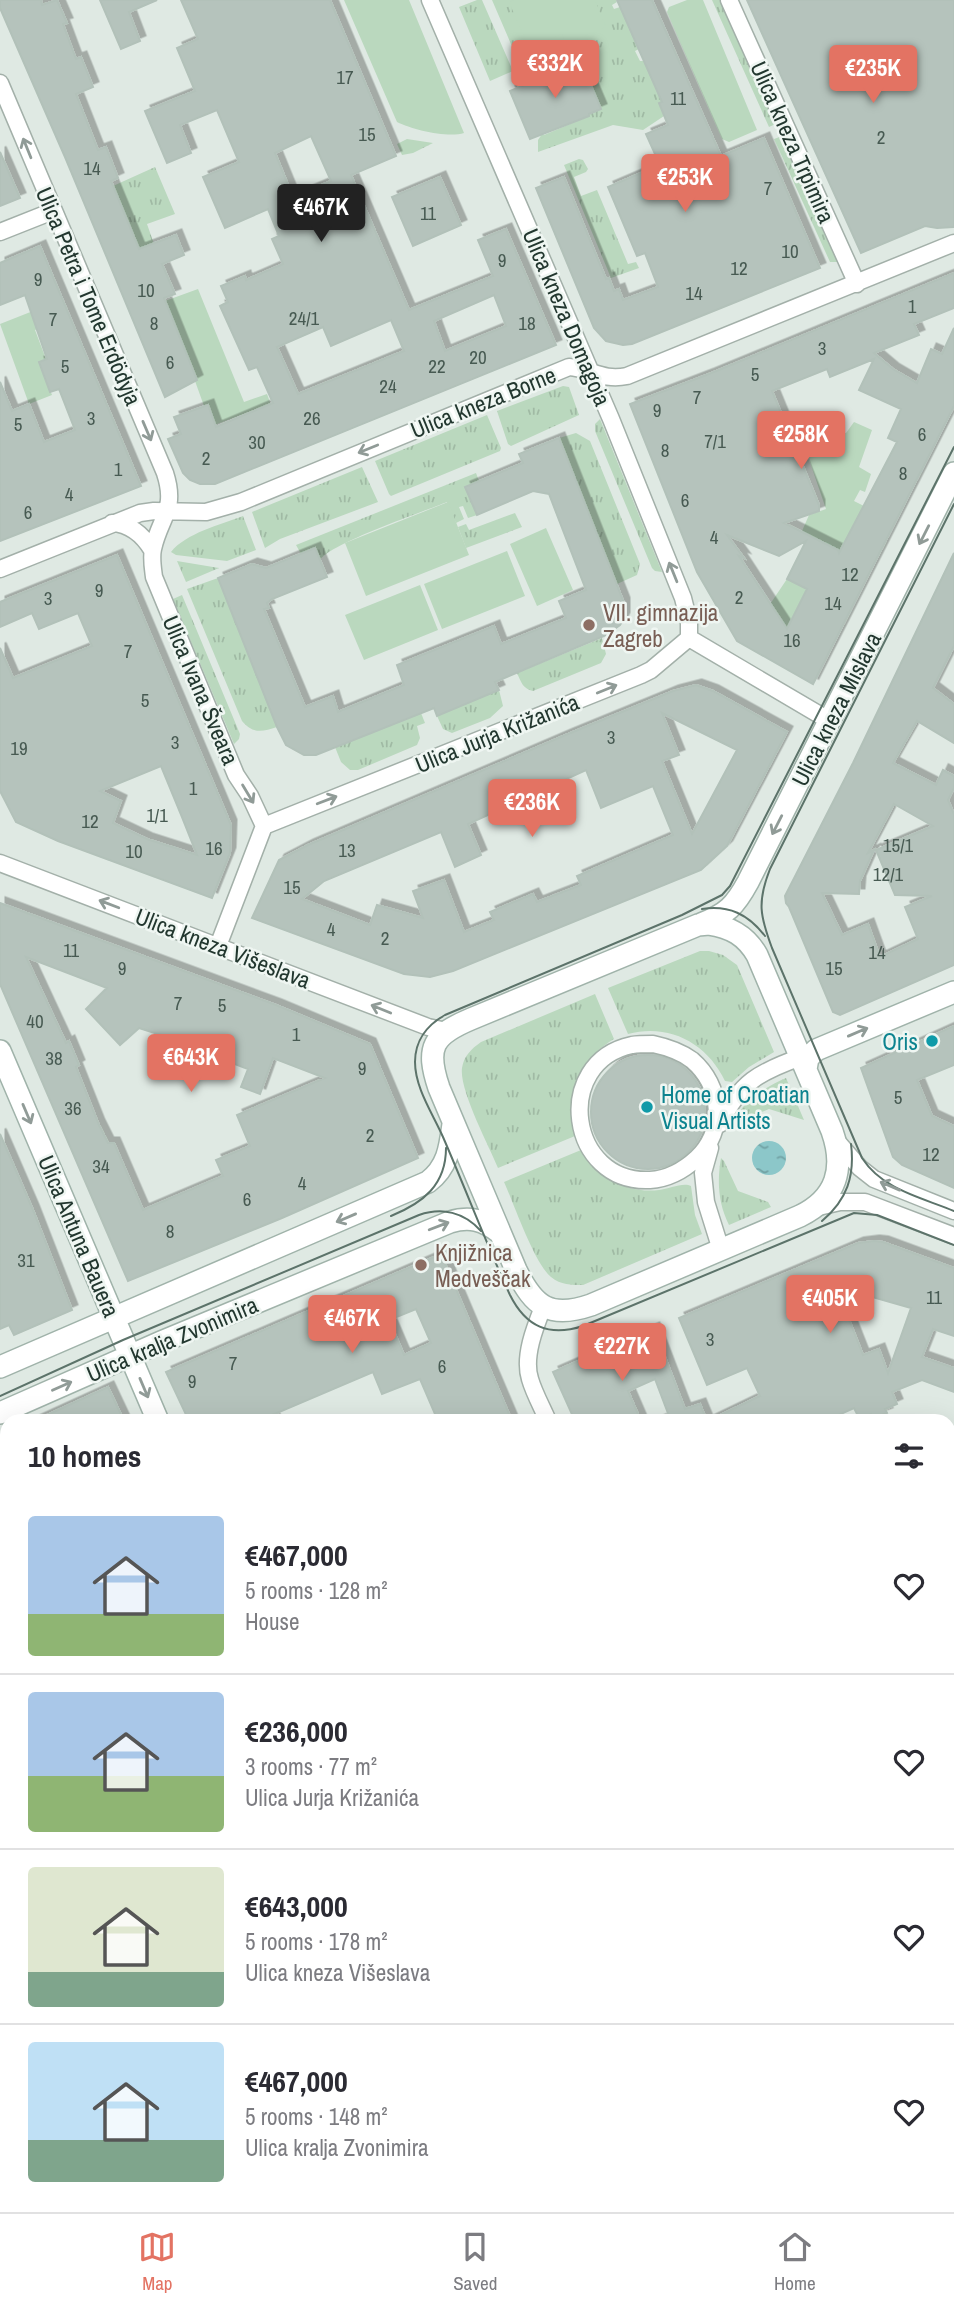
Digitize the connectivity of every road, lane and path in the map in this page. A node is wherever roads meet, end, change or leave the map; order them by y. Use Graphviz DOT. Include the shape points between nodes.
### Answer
graph roads {
  1 [pos="430,0"];
  2 [pos="729,0"];
  3 [pos="0,83"];
  4 [pos="53,211"];
  5 [pos="0,232"];
  6 [pos="954,243"];
  7 [pos="857,284"];
  8 [pos="591,373"];
  9 [pos="954,474"];
  10 [pos="168,510"];
  11 [pos="113,523"];
  12 [pos="152,550"];
  13 [pos="0,569"];
  14 [pos="689,638"];
  15 [pos="830,721"];
  16 [pos="264,826"];
  17 [pos="0,863"];
  18 [pos="698,925"];
  19 [pos="218,946"];
  20 [pos="954,992"];
  21 [pos="446,1031"];
  22 [pos="0,1051"];
  23 [pos="804,1063"];
  24 [pos="453,1122"];
  25 [pos="713,1138"];
  26 [pos="835,1139"];
  27 [pos="814,1208"];
  28 [pos="954,1210"];
  29 [pos="499,1232"];
  30 [pos="954,1236"];
  31 [pos="721,1250"];
  32 [pos="543,1307"];
  33 [pos="113,1317"];
  34 [pos="130,1356"];
  35 [pos="0,1367"];
  36 [pos="0,1413"];
  37 [pos="155,1414"];
  38 [pos="545,1414"];
  1 -- 8 [label="street, Ulica kneza Domagoja"];
  2 -- 7 [label="street, Ulica kneza Trpimira"];
  4 -- 3 [label="street, Ulica Petra i Tome Erdödyja, one-way"];
  4 -- 5 [label="street"];
  4 -- 10 [label="street, Ulica Petra i Tome Erdödyja, one-way" via="165,473"];
  6 -- 7 [label="street, Ulica kneza Borne"];
  7 -- 8 [label="street, Ulica kneza Borne" via="628,376 615,379"];
  8 -- 10 [label="street, Ulica kneza Borne, one-way" via="569,367 218,510"];
  14 -- 8 [label="street, Ulica kneza Domagoja, one-way" via="683,598"];
  9 -- 15 [label="main road, Ulica kneza Mislava, one-way"];
  10 -- 11 [label="street, Ulica kneza Borne"];
  10 -- 12 [label="street, Ulica Ivana Šveara"];
  11 -- 12 [label="street" via="130,527"];
  11 -- 13 [label="street, Ulica kneza Borne"];
  12 -- 16 [label="street, Ulica Ivana Šveara, one-way" via="154,578 236,775"];
  14 -- 15 [label="street"];
  16 -- 14 [label="street, Ulica Jurja Križanića, one-way" via="641,675"];
  15 -- 18 [label="main road, Ulica kneza Mislava, one-way" via="742,893 724,914"];
  16 -- 19 [label="street"];
  19 -- 17 [label="street, Ulica kneza Višeslava, one-way"];
  18 -- 21 [label="main road, Ulica kneza Mislava"];
  18 -- 23 [label="main road" via="727,928 746,938"];
  21 -- 19 [label="street, Ulica kneza Višeslava, one-way"];
  23 -- 20 [label="main road, one-way" via="816,1050"];
  21 -- 24 [label="main road" via="437,1040 432,1065"];
  22 -- 33 [label="main road, Ulica Antuna Bauera, one-way"];
  23 -- 25 [label="street" via="774,1066 748,1082 731,1101"];
  23 -- 26 [label="main road"];
  24 -- 29 [label="main road"];
  24 -- 33 [label="main road, Ulica kralja Zvonimira, one-way" via="445,1162 428,1182"];
  25 -- 25 [label="street" via="682,1171 661,1179 639,1180 618,1174 600,1162 586,1144 579,1120 580,1095 597,1065 613,1053 632,1045 673,1049 705,1076 718,1110"];
  25 -- 31 [label="street" via="703,1172 706,1202"];
  26 -- 27 [label="main road" via="839,1161 835,1180"];
  28 -- 26 [label="street, one-way" via="874,1179"];
  27 -- 30 [label="street" via="865,1202"];
  27 -- 31 [label="main road"];
  29 -- 32 [label="main road" via="531,1297"];
  34 -- 29 [label="main road, Ulica kralja Zvonimira, one-way" via="450,1222 478,1219"];
  31 -- 32 [label="main road" via="578,1309 565,1312"];
  32 -- 38 [label="street" via="527,1366"];
  33 -- 34 [label="main road, Ulica Antuna Bauera"];
  33 -- 35 [label="main road, Ulica kralja Zvonimira"];
  36 -- 34 [label="main road, Ulica kralja Zvonimira, one-way"];
  34 -- 37 [label="main road, Ulica Antuna Bauera, one-way"];
}
